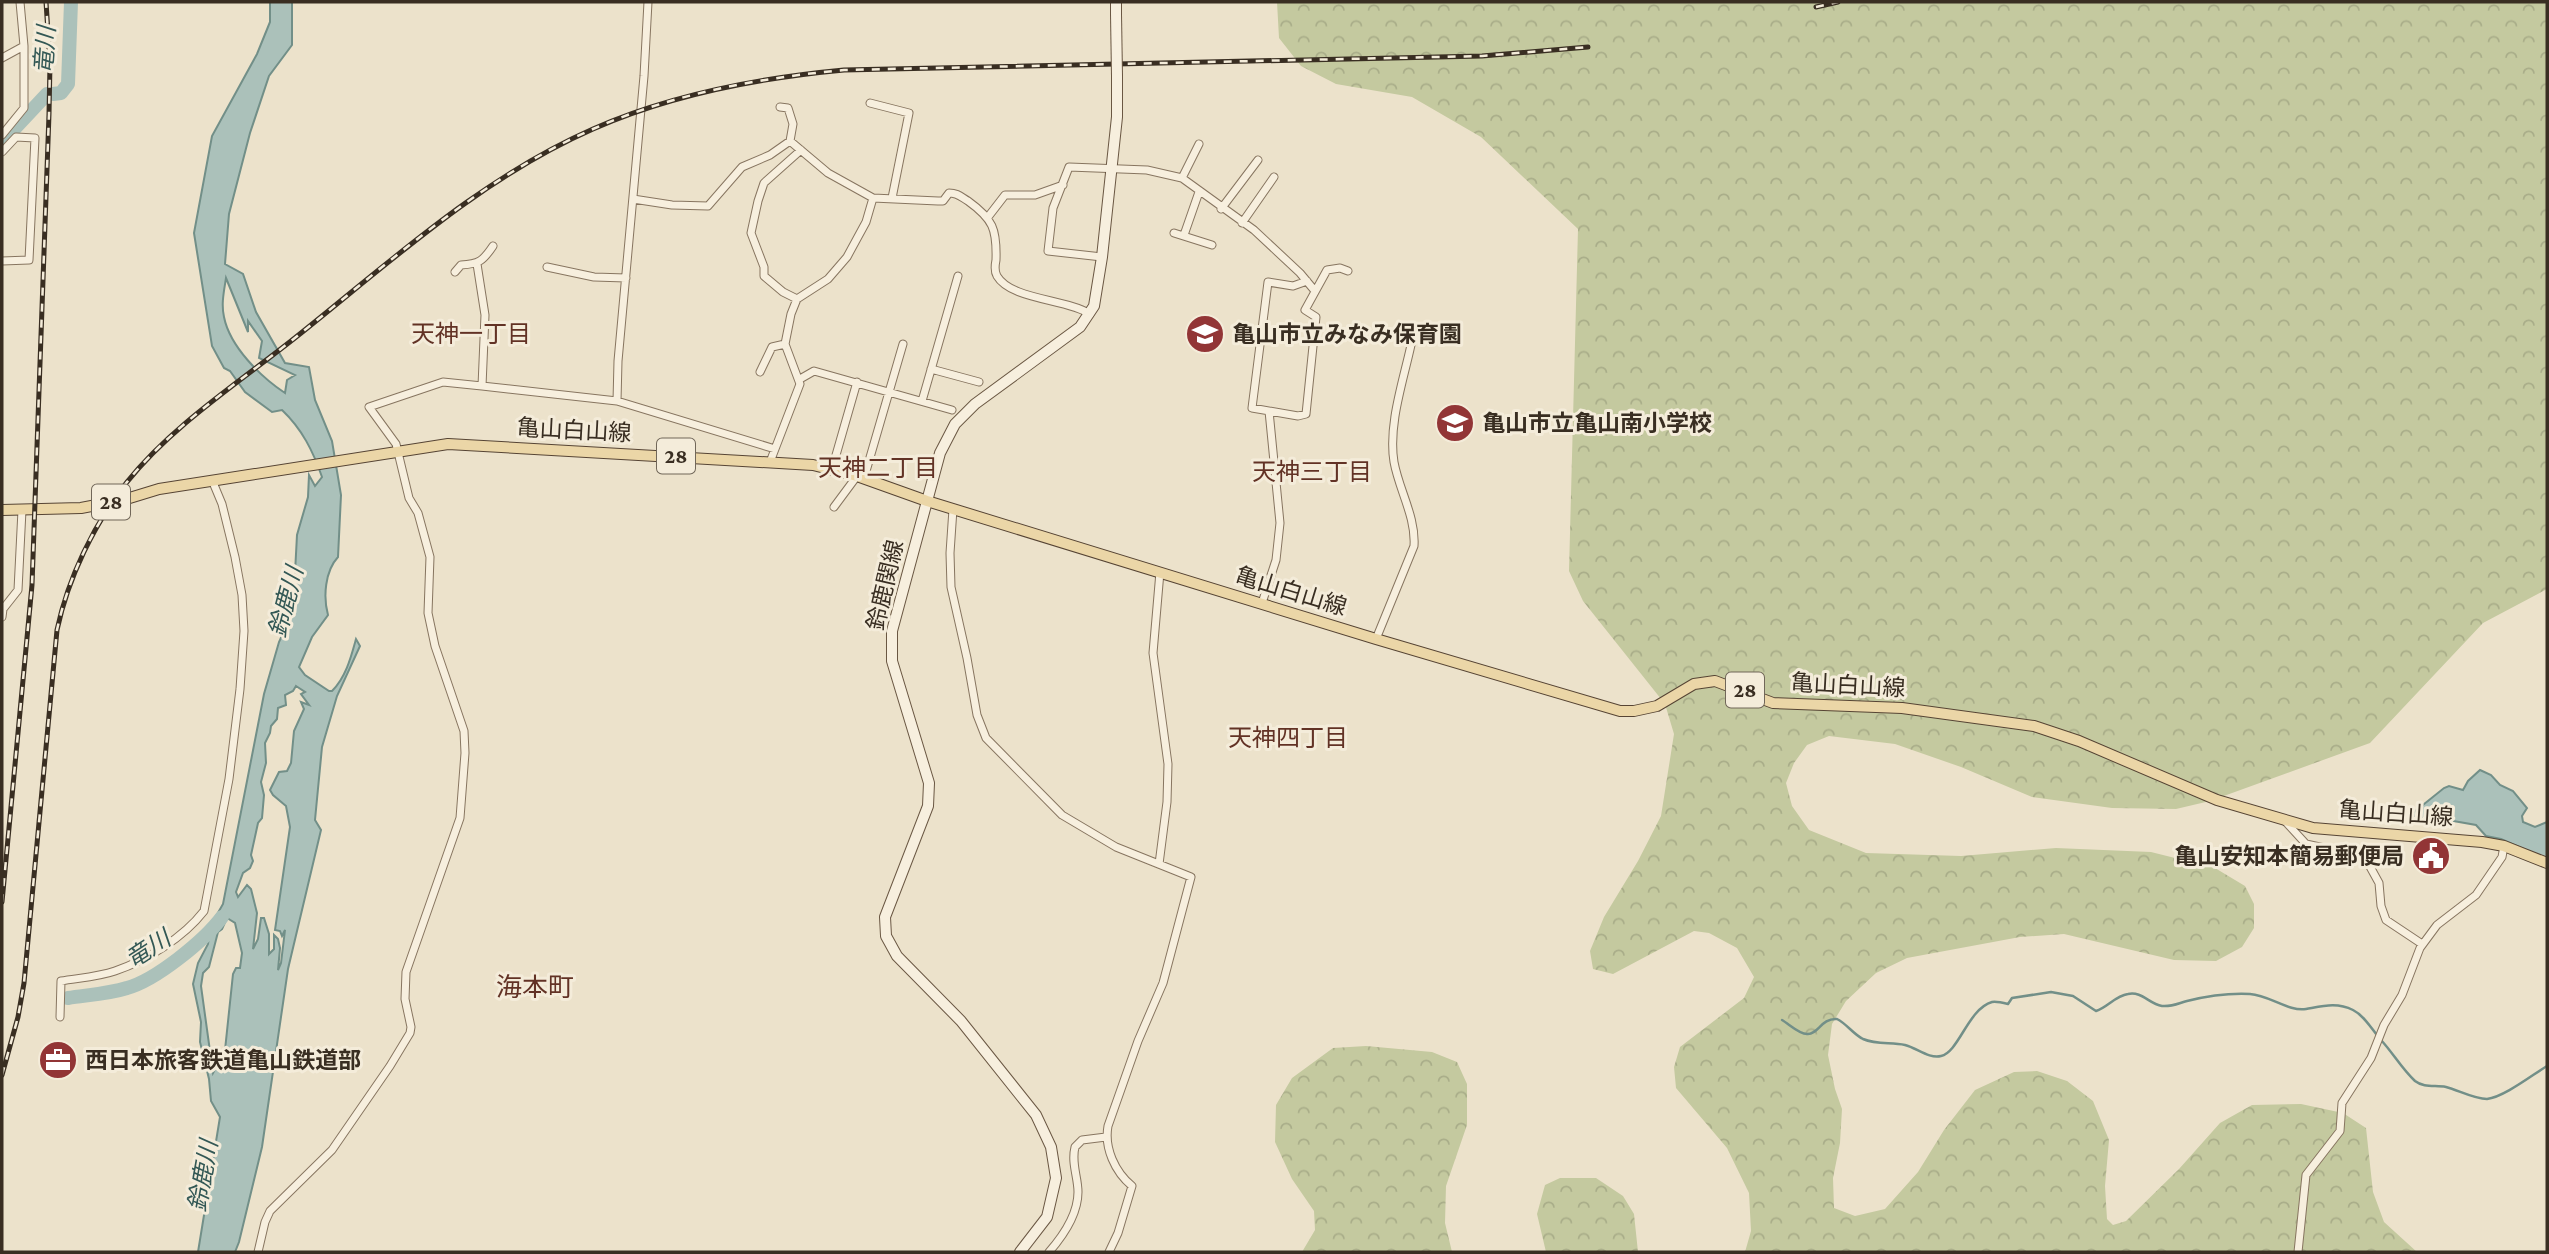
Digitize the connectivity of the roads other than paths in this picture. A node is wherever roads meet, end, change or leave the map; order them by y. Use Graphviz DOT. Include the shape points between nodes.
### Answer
graph roads {
  1 [pos="20,2"];
  2 [pos="648,2"];
  3 [pos="1115,2"];
  4 [pos="23,46"];
  5 [pos="2,58"];
  6 [pos="870,103"];
  7 [pos="780,107"];
  8 [pos="2,135"];
  9 [pos="790,141"];
  10 [pos="1199,144"];
  11 [pos="801,150"];
  12 [pos="2,152"];
  13 [pos="1258,160"];
  14 [pos="1110,169"];
  15 [pos="1273,177"];
  16 [pos="1182,178"];
  17 [pos="1063,185"];
  18 [pos="1199,192"];
  19 [pos="873,198"];
  20 [pos="892,198"];
  21 [pos="633,199"];
  22 [pos="1222,209"];
  23 [pos="988,217"];
  24 [pos="1242,223"];
  25 [pos="1174,233"];
  26 [pos="1184,235"];
  27 [pos="1212,245"];
  28 [pos="493,246"];
  29 [pos="1102,257"];
  30 [pos="2,261"];
  31 [pos="477,264"];
  32 [pos="547,267"];
  33 [pos="1348,271"];
  34 [pos="456,272"];
  35 [pos="958,276"];
  36 [pos="626,278"];
  37 [pos="1307,281"];
  38 [pos="1315,292"];
  39 [pos="797,299"];
  40 [pos="1090,314"];
  41 [pos="785,344"];
  42 [pos="903,344"];
  43 [pos="1410,345"];
  44 [pos="931,369"];
  45 [pos="761,372"];
  46 [pos="800,379"];
  47 [pos="857,382"];
  48 [pos="979,383"];
  49 [pos="482,386"];
  50 [pos="889,391"];
  51 [pos="617,401"];
  52 [pos="922,401"];
  53 [pos="952,410"];
  54 [pos="1269,411"];
  55 [pos="775,449"];
  56 [pos="394,451"];
  57 [pos="770,461"];
  58 [pos="832,469"];
  59 [pos="861,477"];
  60 [pos="215,480"];
  61 [pos="927,501"];
  62 [pos="834,507"];
  63 [pos="953,509"];
  64 [pos="2,510"];
  65 [pos="22,510"];
  66 [pos="1160,572"];
  67 [pos="1262,603"];
  68 [pos="2,617"];
  69 [pos="1376,639"];
  70 [pos="2283,820"];
  71 [pos="2504,846"];
  72 [pos="2547,863"];
  73 [pos="1159,864"];
  74 [pos="2423,944"];
  75 [pos="60,1017"];
  76 [pos="1106,1138"];
  77 [pos="258,1252"];
  78 [pos="1020,1252"];
  79 [pos="1049,1252"];
  80 [pos="1108,1252"];
  81 [pos="2298,1252"];
  1 -- 4 [label="street"];
  2 -- 21 [label="street"];
  3 -- 14 [label="main road, bridge" via="1117,117"];
  4 -- 5 [label="street"];
  4 -- 8 [label="street" via="24,108"];
  6 -- 20 [label="street" via="909,113"];
  7 -- 9 [label="street" via="788,108 793,120"];
  9 -- 11 [label="street"];
  9 -- 21 [label="street" via="742,167 708,206"];
  10 -- 16 [label="street"];
  11 -- 19 [label="street" via="828,173"];
  11 -- 39 [label="street" via="764,183 751,233 764,276"];
  12 -- 30 [label="street" via="16,137 36,138 29,260"];
  13 -- 22 [label="street"];
  14 -- 16 [label="street" via="1147,170"];
  14 -- 17 [label="street" via="1069,167"];
  14 -- 29 [label="main road"];
  15 -- 24 [label="street"];
  16 -- 18 [label="street"];
  17 -- 23 [label="street" via="1035,195 1005,194"];
  17 -- 29 [label="street" via="1053,208 1048,251"];
  18 -- 22 [label="street"];
  18 -- 26 [label="street"];
  19 -- 20 [label="street"];
  19 -- 39 [label="street" via="847,257 828,279"];
  20 -- 23 [label="street" via="943,201 954,193"];
  21 -- 36 [label="street"];
  22 -- 24 [label="street"];
  23 -- 40 [label="street" via="995,236 999,279 1025,294 1078,306"];
  24 -- 37 [label="street"];
  25 -- 26 [label="street"];
  26 -- 27 [label="street"];
  28 -- 31 [label="street"];
  29 -- 40 [label="main road"];
  31 -- 34 [label="street" via="461,265"];
  31 -- 49 [label="street" via="485,315"];
  32 -- 36 [label="street"];
  33 -- 38 [label="street" via="1327,270"];
  35 -- 44 [label="street"];
  36 -- 51 [label="street"];
  37 -- 38 [label="street"];
  37 -- 54 [label="street" via="1293,286 1268,282 1252,408"];
  38 -- 54 [label="street" via="1305,310 1316,317 1306,414"];
  39 -- 41 [label="street"];
  40 -- 61 [label="main road, 鈴鹿関線" via="1080,327 960,417 945,441"];
  41 -- 45 [label="street" via="772,347"];
  41 -- 46 [label="street"];
  42 -- 50 [label="street"];
  43 -- 69 [label="street" via="1392,449 1415,533 1414,546"];
  44 -- 48 [label="street"];
  44 -- 52 [label="street"];
  46 -- 47 [label="street" via="814,371"];
  46 -- 55 [label="street"];
  47 -- 50 [label="street"];
  47 -- 58 [label="street"];
  49 -- 51 [label="street"];
  49 -- 56 [label="street" via="443,382 369,407 396,444"];
  50 -- 52 [label="street"];
  50 -- 59 [label="street"];
  51 -- 55 [label="street"];
  52 -- 53 [label="street"];
  54 -- 67 [label="street" via="1280,523 1276,560"];
  55 -- 57 [label="street"];
  56 -- 57 [label="main road, 亀山白山線 / 28" via="448,444"];
  56 -- 60 [label="main road, 亀山白山線 / 28"];
  56 -- 77 [label="street" via="430,557 428,613 464,731 462,805 406,972 410,1033 332,1150 270,1211"];
  57 -- 58 [label="main road, 亀山白山線 / 28"];
  58 -- 59 [label="main road, 亀山白山線 / 28"];
  59 -- 61 [label="main road, 亀山白山線 / 28"];
  59 -- 62 [label="street"];
  60 -- 65 [label="main road, 亀山白山線 / 28" via="81,508"];
  60 -- 75 [label="street" via="239,578 244,631 229,779 204,911 191,927 150,954 114,971 61,981"];
  61 -- 63 [label="main road, 亀山白山線 / 28"];
  61 -- 78 [label="main road, 鈴鹿関線" via="892,631 892,661 929,783 928,806 885,917 886,936 897,956 961,1021 1036,1115 1051,1147 1056,1178 1048,1217"];
  63 -- 66 [label="main road, 亀山白山線 / 28"];
  63 -- 73 [label="street" via="951,587 983,734 1062,815 1116,847"];
  64 -- 65 [label="main road, 亀山白山線 / 28"];
  65 -- 68 [label="street" via="18,590"];
  66 -- 67 [label="main road, 亀山白山線 / 28"];
  66 -- 73 [label="street" via="1153,653 1168,764"];
  67 -- 69 [label="main road, 亀山白山線 / 28"];
  69 -- 70 [label="main road, 亀山白山線 / 28" via="1620,711 1657,706 1694,684 1715,681 1773,703 1902,708 2034,726 2217,800"];
  70 -- 71 [label="main road, 亀山白山線 / 28" via="2313,828"];
  70 -- 74 [label="street" via="2306,844 2368,863 2379,883 2386,920"];
  71 -- 72 [label="main road, 亀山白山線 / 28"];
  71 -- 74 [label="street" via="2502,857 2476,895 2437,925"];
  73 -- 76 [label="street" via="1191,877 1189,888 1163,983"];
  74 -- 81 [label="street" via="2371,1058 2342,1103 2340,1131 2306,1175"];
  76 -- 79 [label="street" via="1082,1140 1075,1147 1076,1210"];
  76 -- 80 [label="street" via="1116,1169 1132,1186"];
}
